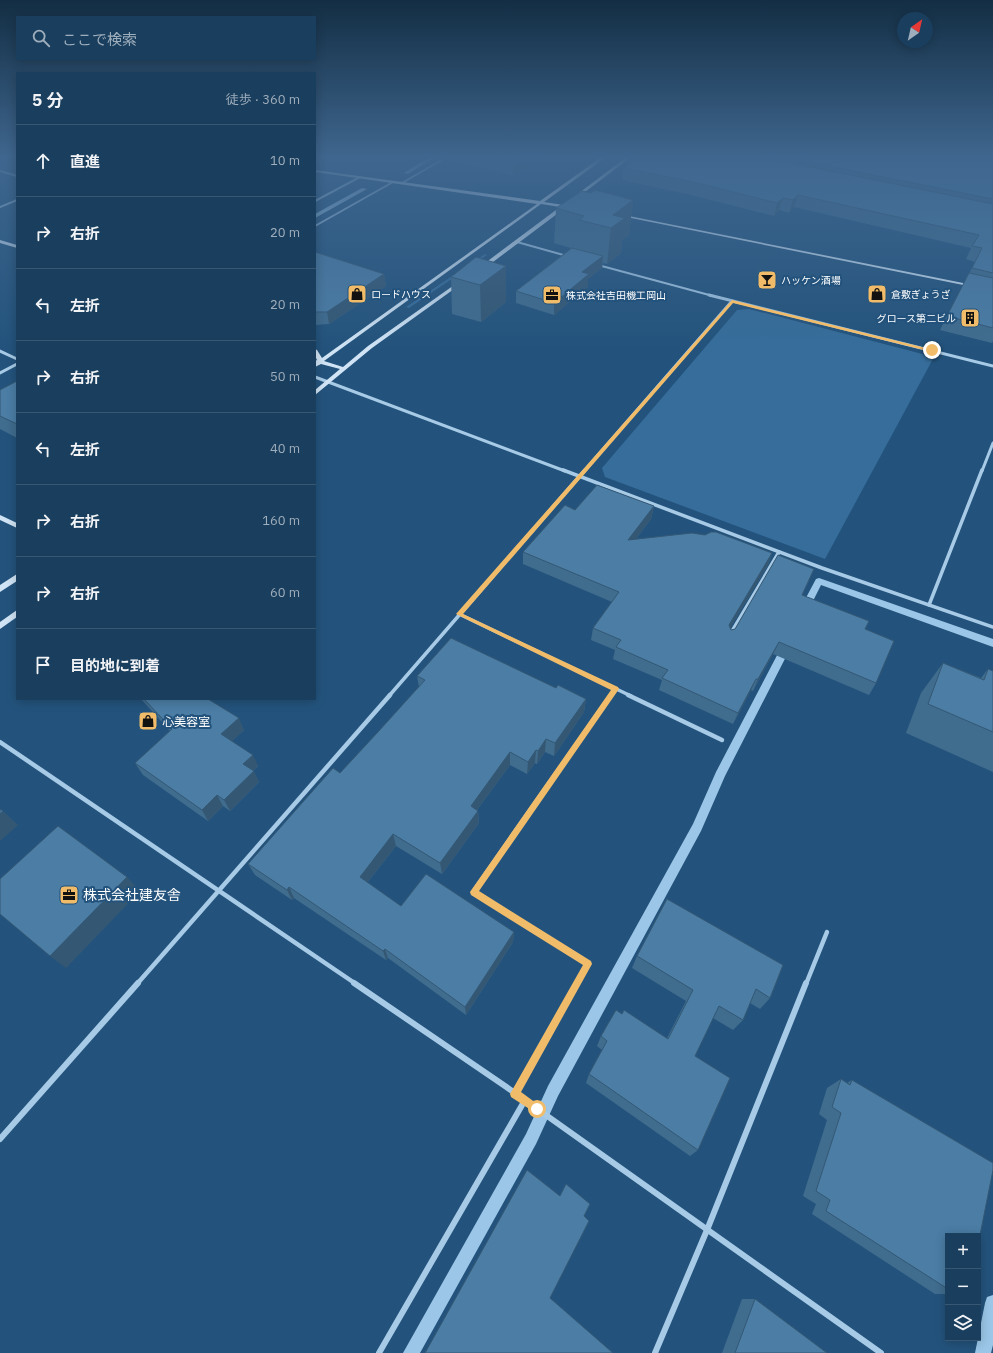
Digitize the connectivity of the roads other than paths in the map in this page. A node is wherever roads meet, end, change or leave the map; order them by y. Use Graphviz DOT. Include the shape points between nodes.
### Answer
graph roads {
  1 [pos="515,221"];
  2 [pos="544,221"];
  3 [pos="652,221"];
  4 [pos="0,241"];
  5 [pos="517,242"];
  6 [pos="16,247"];
  7 [pos="569,257"];
  8 [pos="592,263"];
  9 [pos="480,269"];
  10 [pos="462,282"];
  11 [pos="993,290"];
  12 [pos="732,301"];
  13 [pos="0,351"];
  14 [pos="16,359"];
  15 [pos="318,361"];
  16 [pos="16,365"];
  17 [pos="993,366"];
  18 [pos="344,369"];
  19 [pos="0,373"];
  20 [pos="316,377"];
  21 [pos="329,382"];
  22 [pos="316,392"];
  23 [pos="993,443"];
  24 [pos="992,448"];
  25 [pos="580,477"];
  26 [pos="0,517"];
  27 [pos="16,525"];
  28 [pos="779,552"];
  29 [pos="16,578"];
  30 [pos="0,589"];
  31 [pos="929,605"];
  32 [pos="16,614"];
  33 [pos="459,614"];
  34 [pos="0,626"];
  35 [pos="993,627"];
  36 [pos="728,639"];
  37 [pos="615,689"];
  38 [pos="722,740"];
  39 [pos="0,742"];
  40 [pos="219,892"];
  41 [pos="827,932"];
  42 [pos="515,1094"];
  43 [pos="525,1100"];
  44 [pos="0,1139"];
  45 [pos="707,1230"];
  46 [pos="379,1353"];
  47 [pos="655,1353"];
  48 [pos="881,1353"];
  1 -- 15 [label="street"];
  2 -- 5 [label="street"];
  3 -- 11 [label="street"];
  4 -- 6 [label="street"];
  5 -- 7 [label="street"];
  5 -- 9 [label="street"];
  8 -- 12 [label="street"];
  10 -- 18 [label="street" via="370,347"];
  12 -- 17 [label="street"];
  12 -- 25 [label="street"];
  13 -- 14 [label="street"];
  15 -- 18 [label="street"];
  16 -- 19 [label="street"];
  18 -- 21 [label="street"];
  20 -- 21 [label="street"];
  21 -- 22 [label="street"];
  21 -- 25 [label="street"];
  23 -- 24 [label="street"];
  24 -- 31 [label="street"];
  25 -- 28 [label="street"];
  25 -- 33 [label="street"];
  26 -- 27 [label="street"];
  28 -- 31 [label="street"];
  28 -- 36 [label="street"];
  29 -- 30 [label="street"];
  31 -- 35 [label="street"];
  32 -- 34 [label="street"];
  33 -- 37 [label="street"];
  33 -- 40 [label="street"];
  37 -- 38 [label="street"];
  37 -- 42 [label="street" via="474,892 588,964"];
  39 -- 40 [label="street"];
  40 -- 42 [label="street"];
  40 -- 44 [label="street"];
  41 -- 45 [label="street"];
  42 -- 43 [label="street"];
  43 -- 45 [label="street"];
  43 -- 46 [label="street"];
  45 -- 47 [label="street"];
  45 -- 48 [label="street"];
}
